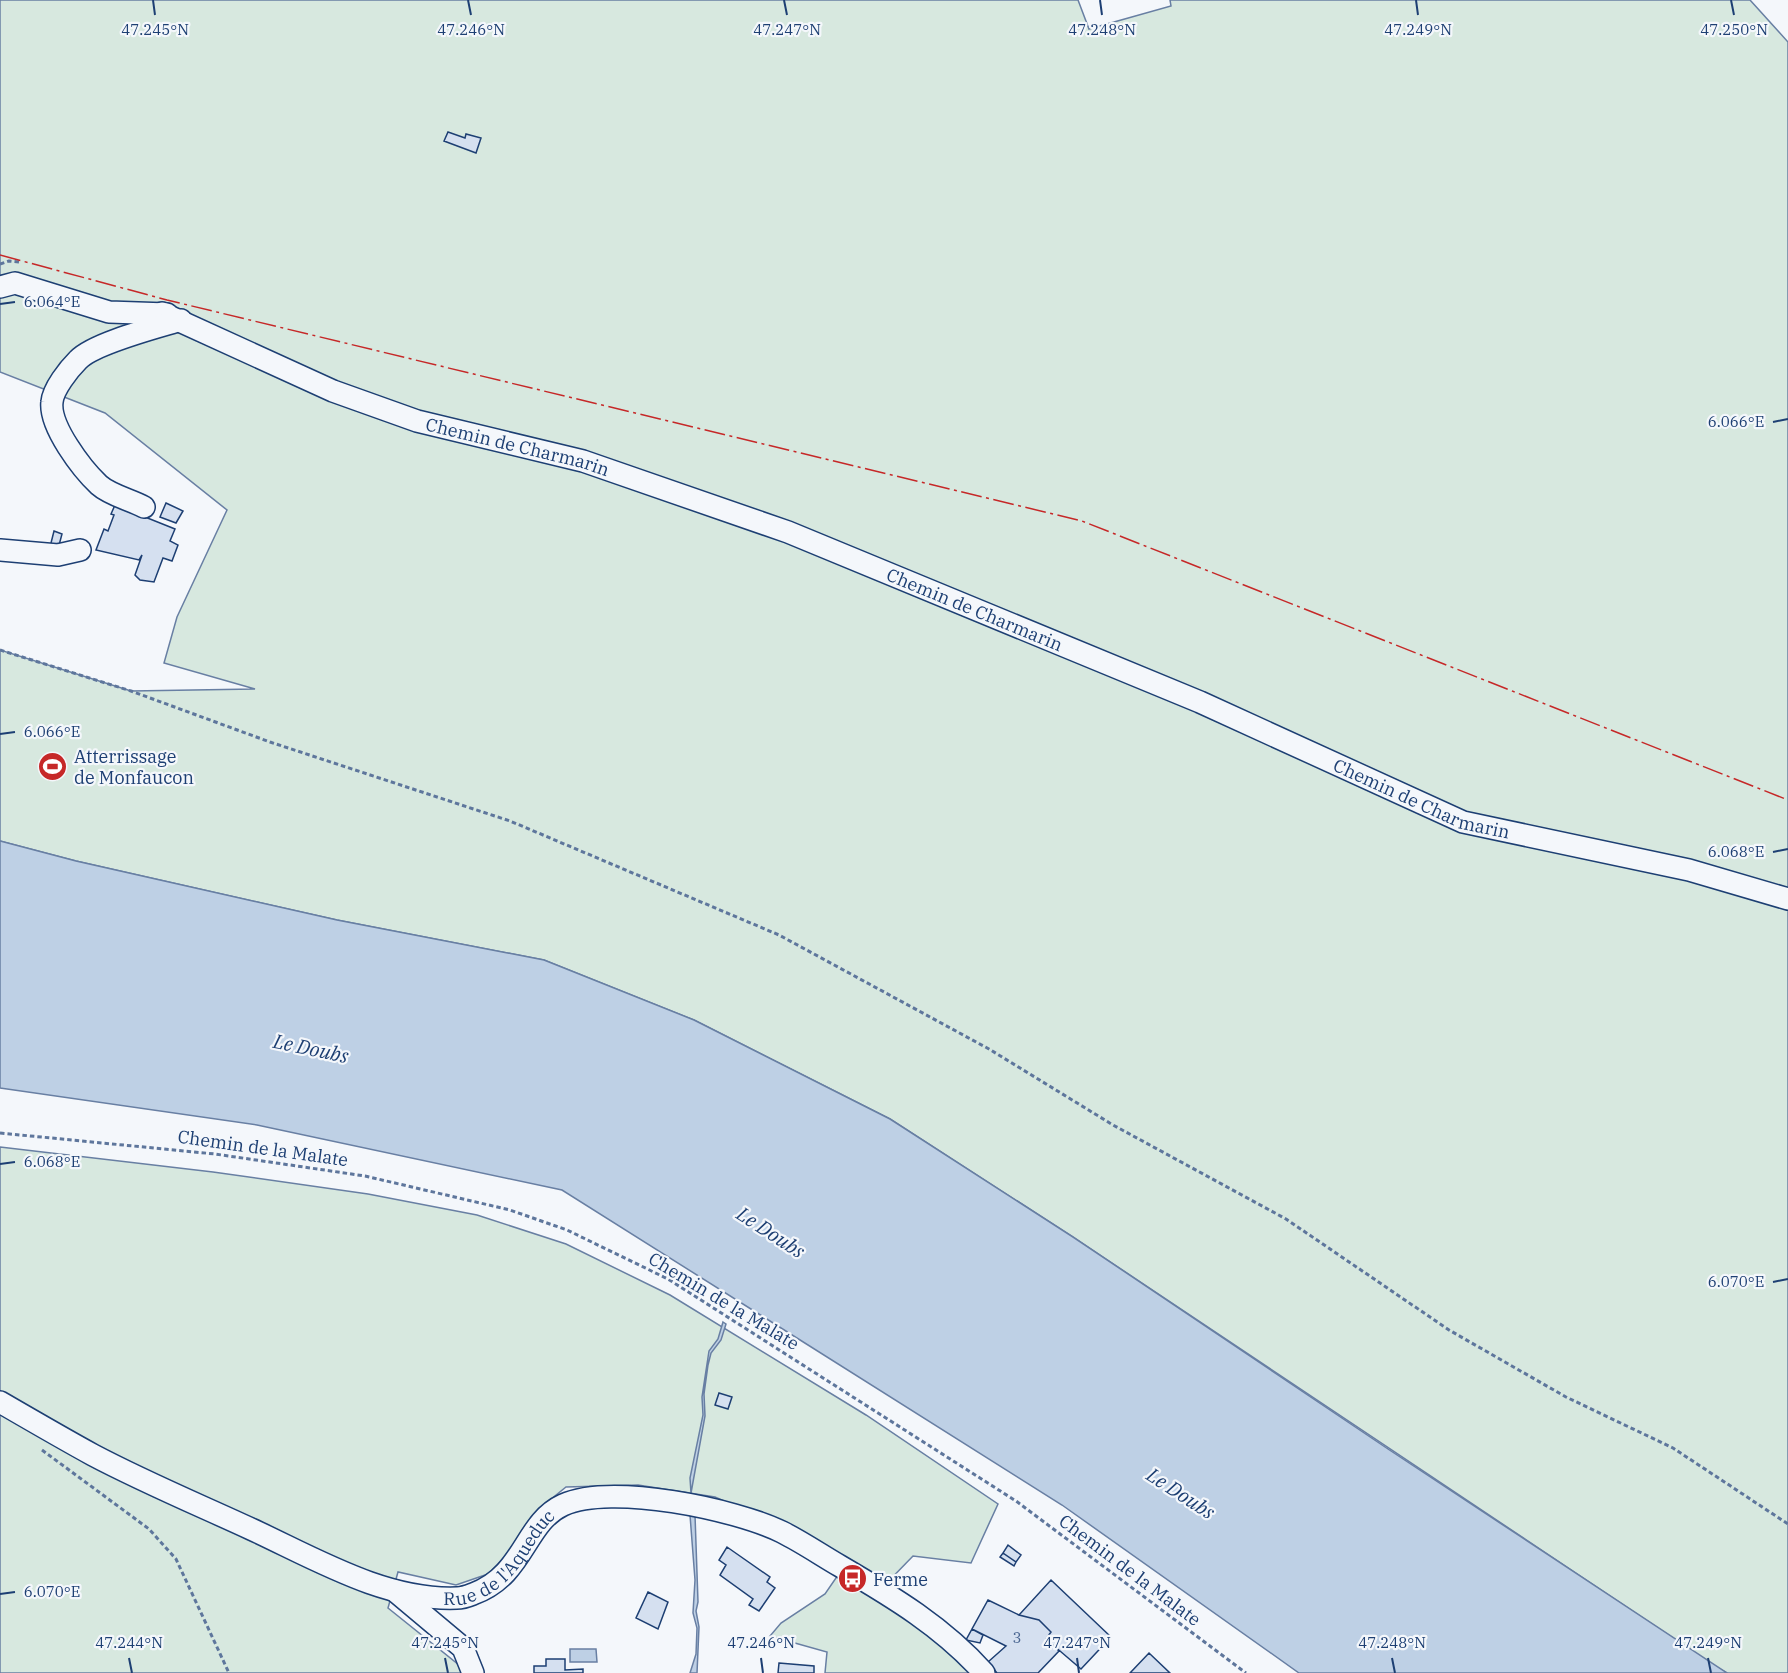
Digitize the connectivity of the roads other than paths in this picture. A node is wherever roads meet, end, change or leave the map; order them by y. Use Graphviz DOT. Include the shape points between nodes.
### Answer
graph roads {
  1 [pos="0,287"];
  2 [pos="170,316"];
  3 [pos="144,507"];
  4 [pos="0,550"];
  5 [pos="80,550"];
  6 [pos="1788,899"];
  7 [pos="0,1402"];
  8 [pos="395,1590"];
  9 [pos="473,1673"];
  10 [pos="984,1673"];
  1 -- 2 [label="street" via="15,283 108,312"];
  2 -- 3 [label="street" via="79,358 52,402 56,423 73,454 100,486"];
  2 -- 6 [label="street, Chemin de Charmarin" via="333,391 406,417 583,461 788,532 1200,702 1463,822 1689,870"];
  4 -- 5 [label="street" via="58,555"];
  7 -- 8 [label="street, Rue de l'Aqueduc" via="105,1461 336,1568"];
  8 -- 9 [label="street" via="463,1648"];
  8 -- 10 [label="street, Rue de l'Aqueduc" via="460,1599 488,1589 513,1567 545,1517 563,1505 597,1496 655,1498 781,1531 924,1618 962,1648"];
}
